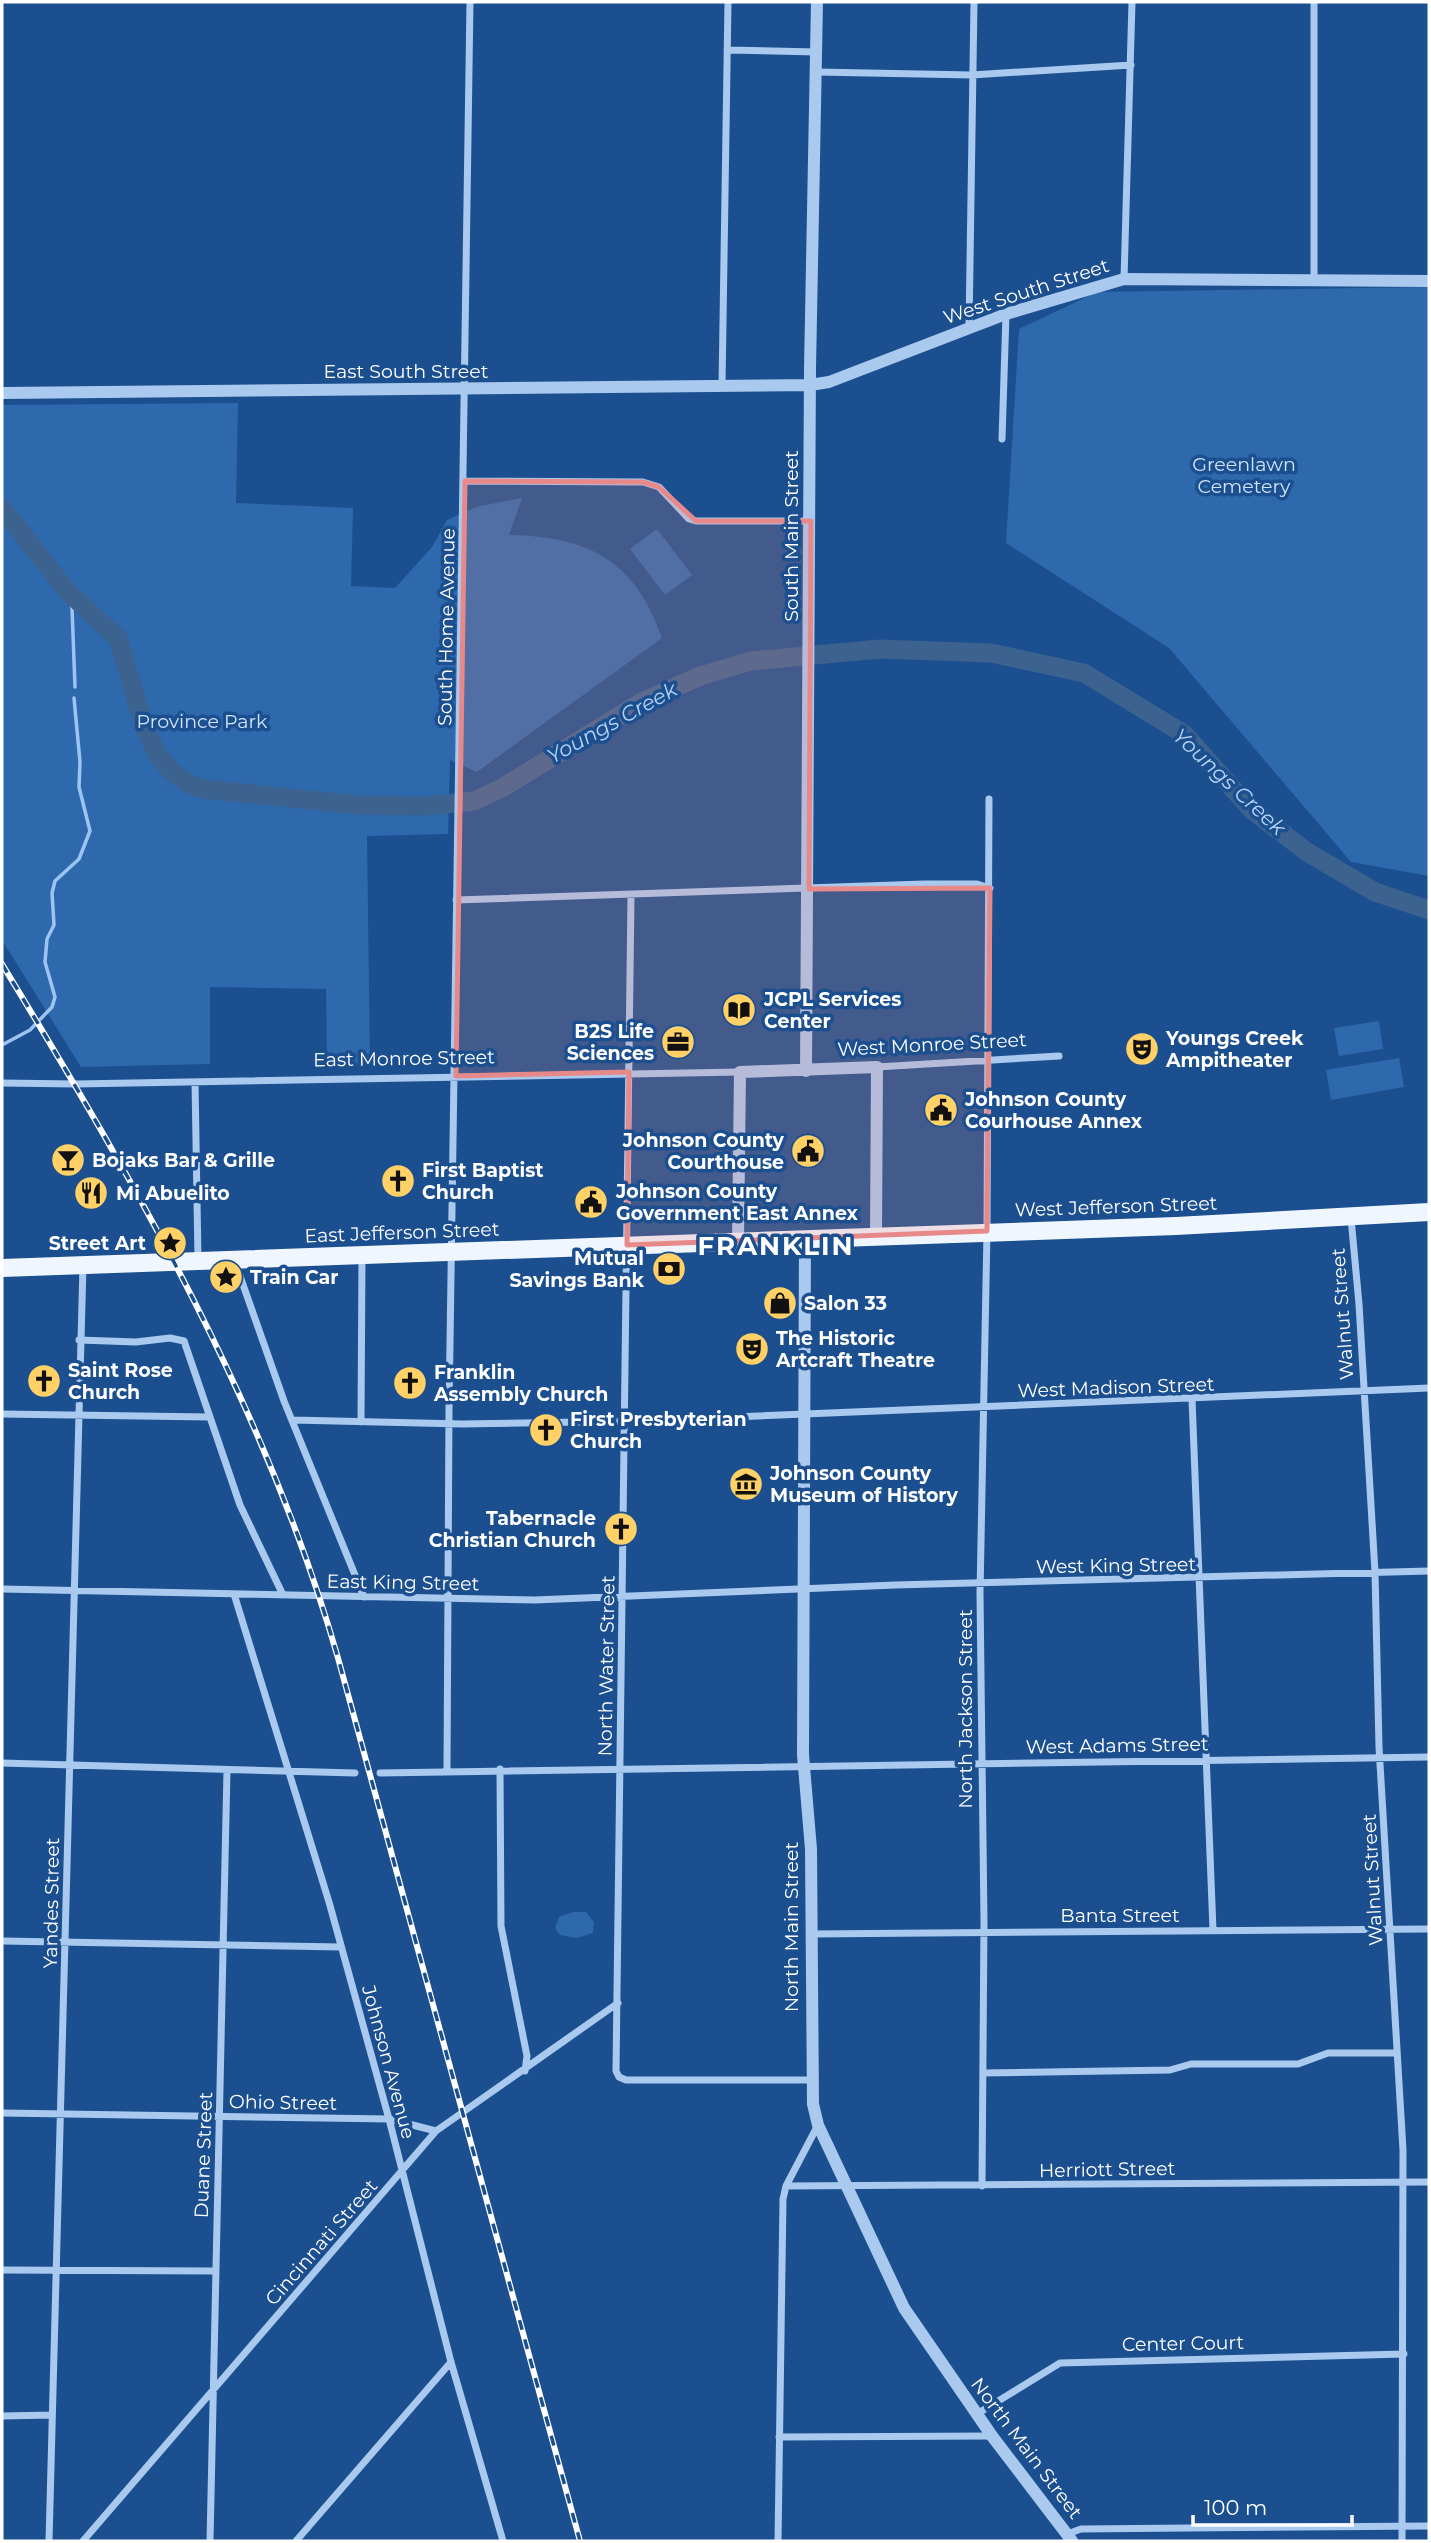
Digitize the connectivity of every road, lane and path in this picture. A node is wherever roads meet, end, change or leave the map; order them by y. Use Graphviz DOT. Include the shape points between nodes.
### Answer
graph roads {
  1 [pos="470,2"];
  2 [pos="728,2"];
  3 [pos="817,2"];
  4 [pos="974,2"];
  5 [pos="1132,2"];
  6 [pos="1314,2"];
  7 [pos="727,50"];
  8 [pos="817,52"];
  9 [pos="1131,65"];
  10 [pos="816,72"];
  11 [pos="972,75"];
  12 [pos="1124,279"];
  13 [pos="1314,280"];
  14 [pos="1429,281"];
  15 [pos="1006,314"];
  16 [pos="969,328"];
  17 [pos="722,386"];
  18 [pos="810,386"];
  19 [pos="465,390"];
  20 [pos="2,393"];
  21 [pos="1002,439"];
  22 [pos="465,481"];
  23 [pos="811,521"];
  24 [pos="989,799"];
  25 [pos="990,888"];
  26 [pos="809,889"];
  27 [pos="631,896"];
  28 [pos="456,900"];
  29 [pos="1059,1056"];
  30 [pos="988,1059"];
  31 [pos="877,1067"];
  32 [pos="806,1071"];
  33 [pos="740,1072"];
  34 [pos="629,1073"];
  35 [pos="456,1076"];
  36 [pos="195,1082"];
  37 [pos="3,1083"];
  38 [pos="1429,1212"];
  39 [pos="1350,1218"];
  40 [pos="987,1231"];
  41 [pos="876,1234"];
  42 [pos="805,1238"];
  43 [pos="738,1240"];
  44 [pos="627,1245"];
  45 [pos="451,1252"];
  46 [pos="362,1255"];
  47 [pos="198,1259"];
  48 [pos="234,1259"];
  49 [pos="83,1265"];
  50 [pos="2,1268"];
  51 [pos="79,1340"];
  52 [pos="1429,1388"];
  53 [pos="1364,1391"];
  54 [pos="1192,1399"];
  55 [pos="983,1408"];
  56 [pos="2,1414"];
  57 [pos="804,1414"];
  58 [pos="77,1415"];
  59 [pos="209,1417"];
  60 [pos="293,1420"];
  61 [pos="624,1421"];
  62 [pos="361,1422"];
  63 [pos="449,1423"];
  64 [pos="1429,1571"];
  65 [pos="1374,1572"];
  66 [pos="1199,1579"];
  67 [pos="981,1583"];
  68 [pos="2,1589"];
  69 [pos="803,1590"];
  70 [pos="74,1591"];
  71 [pos="234,1594"];
  72 [pos="283,1595"];
  73 [pos="364,1597"];
  74 [pos="623,1598"];
  75 [pos="447,1599"];
  76 [pos="1380,1758"];
  77 [pos="1429,1758"];
  78 [pos="1207,1760"];
  79 [pos="2,1763"];
  80 [pos="980,1763"];
  81 [pos="70,1765"];
  82 [pos="804,1766"];
  83 [pos="500,1769"];
  84 [pos="621,1769"];
  85 [pos="227,1770"];
  86 [pos="447,1770"];
  87 [pos="289,1772"];
  88 [pos="355,1773"];
  89 [pos="380,1773"];
  90 [pos="1391,1928"];
  91 [pos="1429,1928"];
  92 [pos="1213,1930"];
  93 [pos="984,1932"];
  94 [pos="811,1934"];
  95 [pos="2,1941"];
  96 [pos="66,1942"];
  97 [pos="224,1945"];
  98 [pos="341,1947"];
  99 [pos="618,2003"];
  100 [pos="1397,2053"];
  101 [pos="525,2071"];
  102 [pos="982,2073"];
  103 [pos="811,2080"];
  104 [pos="2,2113"];
  105 [pos="60,2114"];
  106 [pos="220,2118"];
  107 [pos="389,2119"];
  108 [pos="818,2125"];
  109 [pos="436,2131"];
  110 [pos="402,2173"];
  111 [pos="1404,2182"];
  112 [pos="1429,2182"];
  113 [pos="786,2186"];
  114 [pos="846,2186"];
  115 [pos="982,2186"];
  116 [pos="2,2270"];
  117 [pos="55,2270"];
  118 [pos="214,2270"];
  119 [pos="1404,2354"];
  120 [pos="450,2362"];
  121 [pos="214,2391"];
  122 [pos="977,2414"];
  123 [pos="52,2415"];
  124 [pos="2,2416"];
  125 [pos="992,2436"];
  126 [pos="779,2437"];
  127 [pos="1402,2526"];
  128 [pos="1429,2526"];
  129 [pos="1070,2538"];
  130 [pos="49,2541"];
  131 [pos="83,2541"];
  132 [pos="210,2541"];
  133 [pos="296,2541"];
  134 [pos="503,2541"];
  135 [pos="778,2541"];
  136 [pos="1402,2541"];
  1 -- 19 [label="street, South Home Avenue"];
  2 -- 7 [label="street"];
  3 -- 8 [label="street, South Main Street"];
  4 -- 11 [label="street"];
  5 -- 9 [label="street"];
  6 -- 13 [label="street"];
  7 -- 8 [label="street"];
  7 -- 17 [label="street"];
  8 -- 10 [label="street, South Main Street"];
  9 -- 11 [label="street"];
  9 -- 12 [label="street"];
  10 -- 11 [label="street"];
  10 -- 18 [label="street, South Main Street"];
  11 -- 16 [label="street"];
  12 -- 13 [label="street, West South Street"];
  12 -- 15 [label="street, West South Street"];
  13 -- 14 [label="street, West South Street"];
  15 -- 16 [label="street, West South Street"];
  15 -- 21 [label="street"];
  16 -- 18 [label="street, West South Street"];
  17 -- 18 [label="street, East South Street"];
  17 -- 19 [label="street, East South Street"];
  18 -- 23 [label="street, South Main Street"];
  19 -- 20 [label="street, East South Street"];
  19 -- 22 [label="street, South Home Avenue"];
  22 -- 23 [label="street" via="643,482 659,487 696,522"];
  22 -- 28 [label="street, South Home Avenue"];
  23 -- 26 [label="street, South Main Street"];
  24 -- 25 [label="street, North Jackson Street"];
  25 -- 26 [label="street" via="977,884"];
  25 -- 30 [label="street, North Jackson Street"];
  26 -- 27 [label="street"];
  26 -- 32 [label="street, South Main Street"];
  27 -- 28 [label="street"];
  27 -- 34 [label="street, North Water Street"];
  28 -- 35 [label="street, South Home Avenue"];
  29 -- 30 [label="street, West Monroe Street"];
  30 -- 31 [label="street, West Monroe Street"];
  30 -- 40 [label="street, North Jackson Street"];
  31 -- 32 [label="street, West Monroe Street"];
  31 -- 41 [label="street"];
  32 -- 33 [label="street, East Monroe Street"];
  33 -- 34 [label="street, East Monroe Street"];
  33 -- 43 [label="street"];
  34 -- 35 [label="street, East Monroe Street"];
  34 -- 44 [label="street, North Water Street"];
  35 -- 36 [label="street, East Monroe Street"];
  35 -- 45 [label="street, South Home Avenue"];
  36 -- 37 [label="street, East Monroe Street"];
  36 -- 47 [label="street"];
  38 -- 39 [label="main road, West Jefferson Street"];
  39 -- 40 [label="main road, West Jefferson Street"];
  39 -- 53 [label="street, Walnut Street"];
  40 -- 41 [label="main road, West Jefferson Street"];
  40 -- 55 [label="street, North Jackson Street"];
  41 -- 42 [label="main road, West Jefferson Street"];
  42 -- 43 [label="main road, East Jefferson Street"];
  42 -- 57 [label="street, North Main Street"];
  43 -- 44 [label="main road, East Jefferson Street"];
  44 -- 45 [label="main road, East Jefferson Street"];
  44 -- 61 [label="street, North Water Street"];
  45 -- 46 [label="main road, East Jefferson Street"];
  45 -- 63 [label="street, South Home Avenue"];
  46 -- 48 [label="main road, East Jefferson Street"];
  46 -- 62 [label="street"];
  47 -- 48 [label="main road, East Jefferson Street"];
  47 -- 49 [label="main road, East Jefferson Street"];
  48 -- 60 [label="street"];
  49 -- 50 [label="main road, East Jefferson Street"];
  49 -- 51 [label="street, Yandes Street"];
  51 -- 58 [label="street, Yandes Street"];
  51 -- 59 [label="street" via="184,1341"];
  52 -- 53 [label="street, West Madison Street"];
  53 -- 54 [label="street, West Madison Street"];
  53 -- 65 [label="street, Walnut Street"];
  54 -- 55 [label="street, West Madison Street"];
  54 -- 66 [label="street"];
  55 -- 57 [label="street, West Madison Street"];
  55 -- 67 [label="street, North Jackson Street"];
  56 -- 58 [label="street"];
  57 -- 61 [label="street, West Madison Street"];
  57 -- 69 [label="street, North Main Street"];
  58 -- 59 [label="street"];
  58 -- 70 [label="street, Yandes Street"];
  59 -- 72 [label="street" via="240,1505"];
  60 -- 62 [label="street, West Madison Street"];
  60 -- 73 [label="street"];
  61 -- 63 [label="street, West Madison Street"];
  61 -- 74 [label="street, North Water Street"];
  62 -- 63 [label="street, West Madison Street"];
  63 -- 75 [label="street, South Home Avenue"];
  64 -- 65 [label="street, West King Street"];
  65 -- 66 [label="street, West King Street"];
  65 -- 76 [label="street, Walnut Street"];
  66 -- 67 [label="street, West King Street"];
  66 -- 78 [label="street"];
  67 -- 69 [label="street, West King Street"];
  67 -- 80 [label="street, North Jackson Street"];
  68 -- 70 [label="street, East King Street"];
  69 -- 74 [label="street, East King Street"];
  69 -- 82 [label="street, North Main Street"];
  70 -- 71 [label="street, East King Street"];
  70 -- 81 [label="street, Yandes Street"];
  71 -- 72 [label="street, East King Street"];
  71 -- 87 [label="street, Johnson Avenue"];
  72 -- 73 [label="street, East King Street"];
  73 -- 75 [label="street, East King Street"];
  74 -- 75 [label="street, East King Street"];
  74 -- 84 [label="street, North Water Street"];
  75 -- 86 [label="street, South Home Avenue"];
  76 -- 77 [label="street, West Adams Street"];
  76 -- 78 [label="street, West Adams Street"];
  76 -- 90 [label="street, Walnut Street"];
  78 -- 80 [label="street, West Adams Street"];
  78 -- 92 [label="street"];
  79 -- 81 [label="street"];
  80 -- 82 [label="street, West Adams Street"];
  80 -- 93 [label="street, North Jackson Street"];
  81 -- 85 [label="street"];
  81 -- 96 [label="street, Yandes Street"];
  82 -- 84 [label="street, West Adams Street"];
  82 -- 94 [label="street, North Main Street" via="811,1849"];
  83 -- 84 [label="street, West Adams Street"];
  83 -- 86 [label="street, West Adams Street"];
  83 -- 101 [label="street" via="500,1926 527,2056"];
  84 -- 99 [label="street, North Water Street"];
  85 -- 87 [label="street"];
  85 -- 97 [label="street, Duane Street"];
  86 -- 89 [label="street, West Adams Street"];
  87 -- 88 [label="street"];
  87 -- 98 [label="street, Johnson Avenue"];
  90 -- 91 [label="street, Banta Street"];
  90 -- 92 [label="street, Banta Street"];
  90 -- 100 [label="street, Walnut Street"];
  92 -- 93 [label="street, Banta Street"];
  93 -- 94 [label="street, Banta Street"];
  93 -- 102 [label="street, North Jackson Street"];
  94 -- 103 [label="street, North Main Street"];
  95 -- 96 [label="street"];
  96 -- 97 [label="street"];
  96 -- 105 [label="street, Yandes Street"];
  97 -- 98 [label="street"];
  97 -- 106 [label="street, Duane Street"];
  98 -- 107 [label="street, Johnson Avenue"];
  99 -- 101 [label="street, Cincinnati Street"];
  99 -- 103 [label="street, North Water Street" via="616,2071 622,2080"];
  100 -- 102 [label="street" via="1328,2053 1289,2065 1191,2064 1170,2070"];
  100 -- 111 [label="street, Walnut Street"];
  101 -- 109 [label="street, Cincinnati Street"];
  102 -- 115 [label="street, North Jackson Street"];
  103 -- 108 [label="street, North Main Street"];
  104 -- 105 [label="street, Ohio Street"];
  105 -- 106 [label="street, Ohio Street"];
  105 -- 117 [label="street, Yandes Street"];
  106 -- 107 [label="street, Ohio Street"];
  106 -- 118 [label="street, Duane Street"];
  107 -- 109 [label="street, Ohio Street"];
  107 -- 110 [label="street, Johnson Avenue"];
  108 -- 113 [label="street"];
  108 -- 114 [label="street, North Main Street"];
  109 -- 110 [label="street, Cincinnati Street"];
  110 -- 120 [label="street, Johnson Avenue"];
  110 -- 121 [label="street, Cincinnati Street"];
  111 -- 112 [label="street, Herriott Street"];
  111 -- 115 [label="street, Herriott Street"];
  111 -- 119 [label="street, Walnut Street"];
  113 -- 114 [label="street, Herriott Street"];
  113 -- 126 [label="street" via="781,2223"];
  114 -- 115 [label="street, Herriott Street"];
  114 -- 122 [label="street, North Main Street" via="904,2308"];
  116 -- 117 [label="street"];
  117 -- 118 [label="street"];
  117 -- 123 [label="street, Yandes Street"];
  118 -- 121 [label="street, Duane Street"];
  119 -- 122 [label="street, Center Court" via="1060,2363"];
  119 -- 127 [label="street, Walnut Street"];
  120 -- 133 [label="street"];
  120 -- 134 [label="street, Johnson Avenue"];
  121 -- 131 [label="street, Cincinnati Street"];
  121 -- 132 [label="street, Duane Street"];
  122 -- 125 [label="street, North Main Street"];
  123 -- 124 [label="street"];
  123 -- 130 [label="street, Yandes Street"];
  125 -- 126 [label="street"];
  125 -- 129 [label="street, North Main Street"];
  126 -- 135 [label="street"];
  127 -- 128 [label="street"];
  127 -- 129 [label="street" via="1081,2529"];
  127 -- 136 [label="street, Walnut Street"];
}
